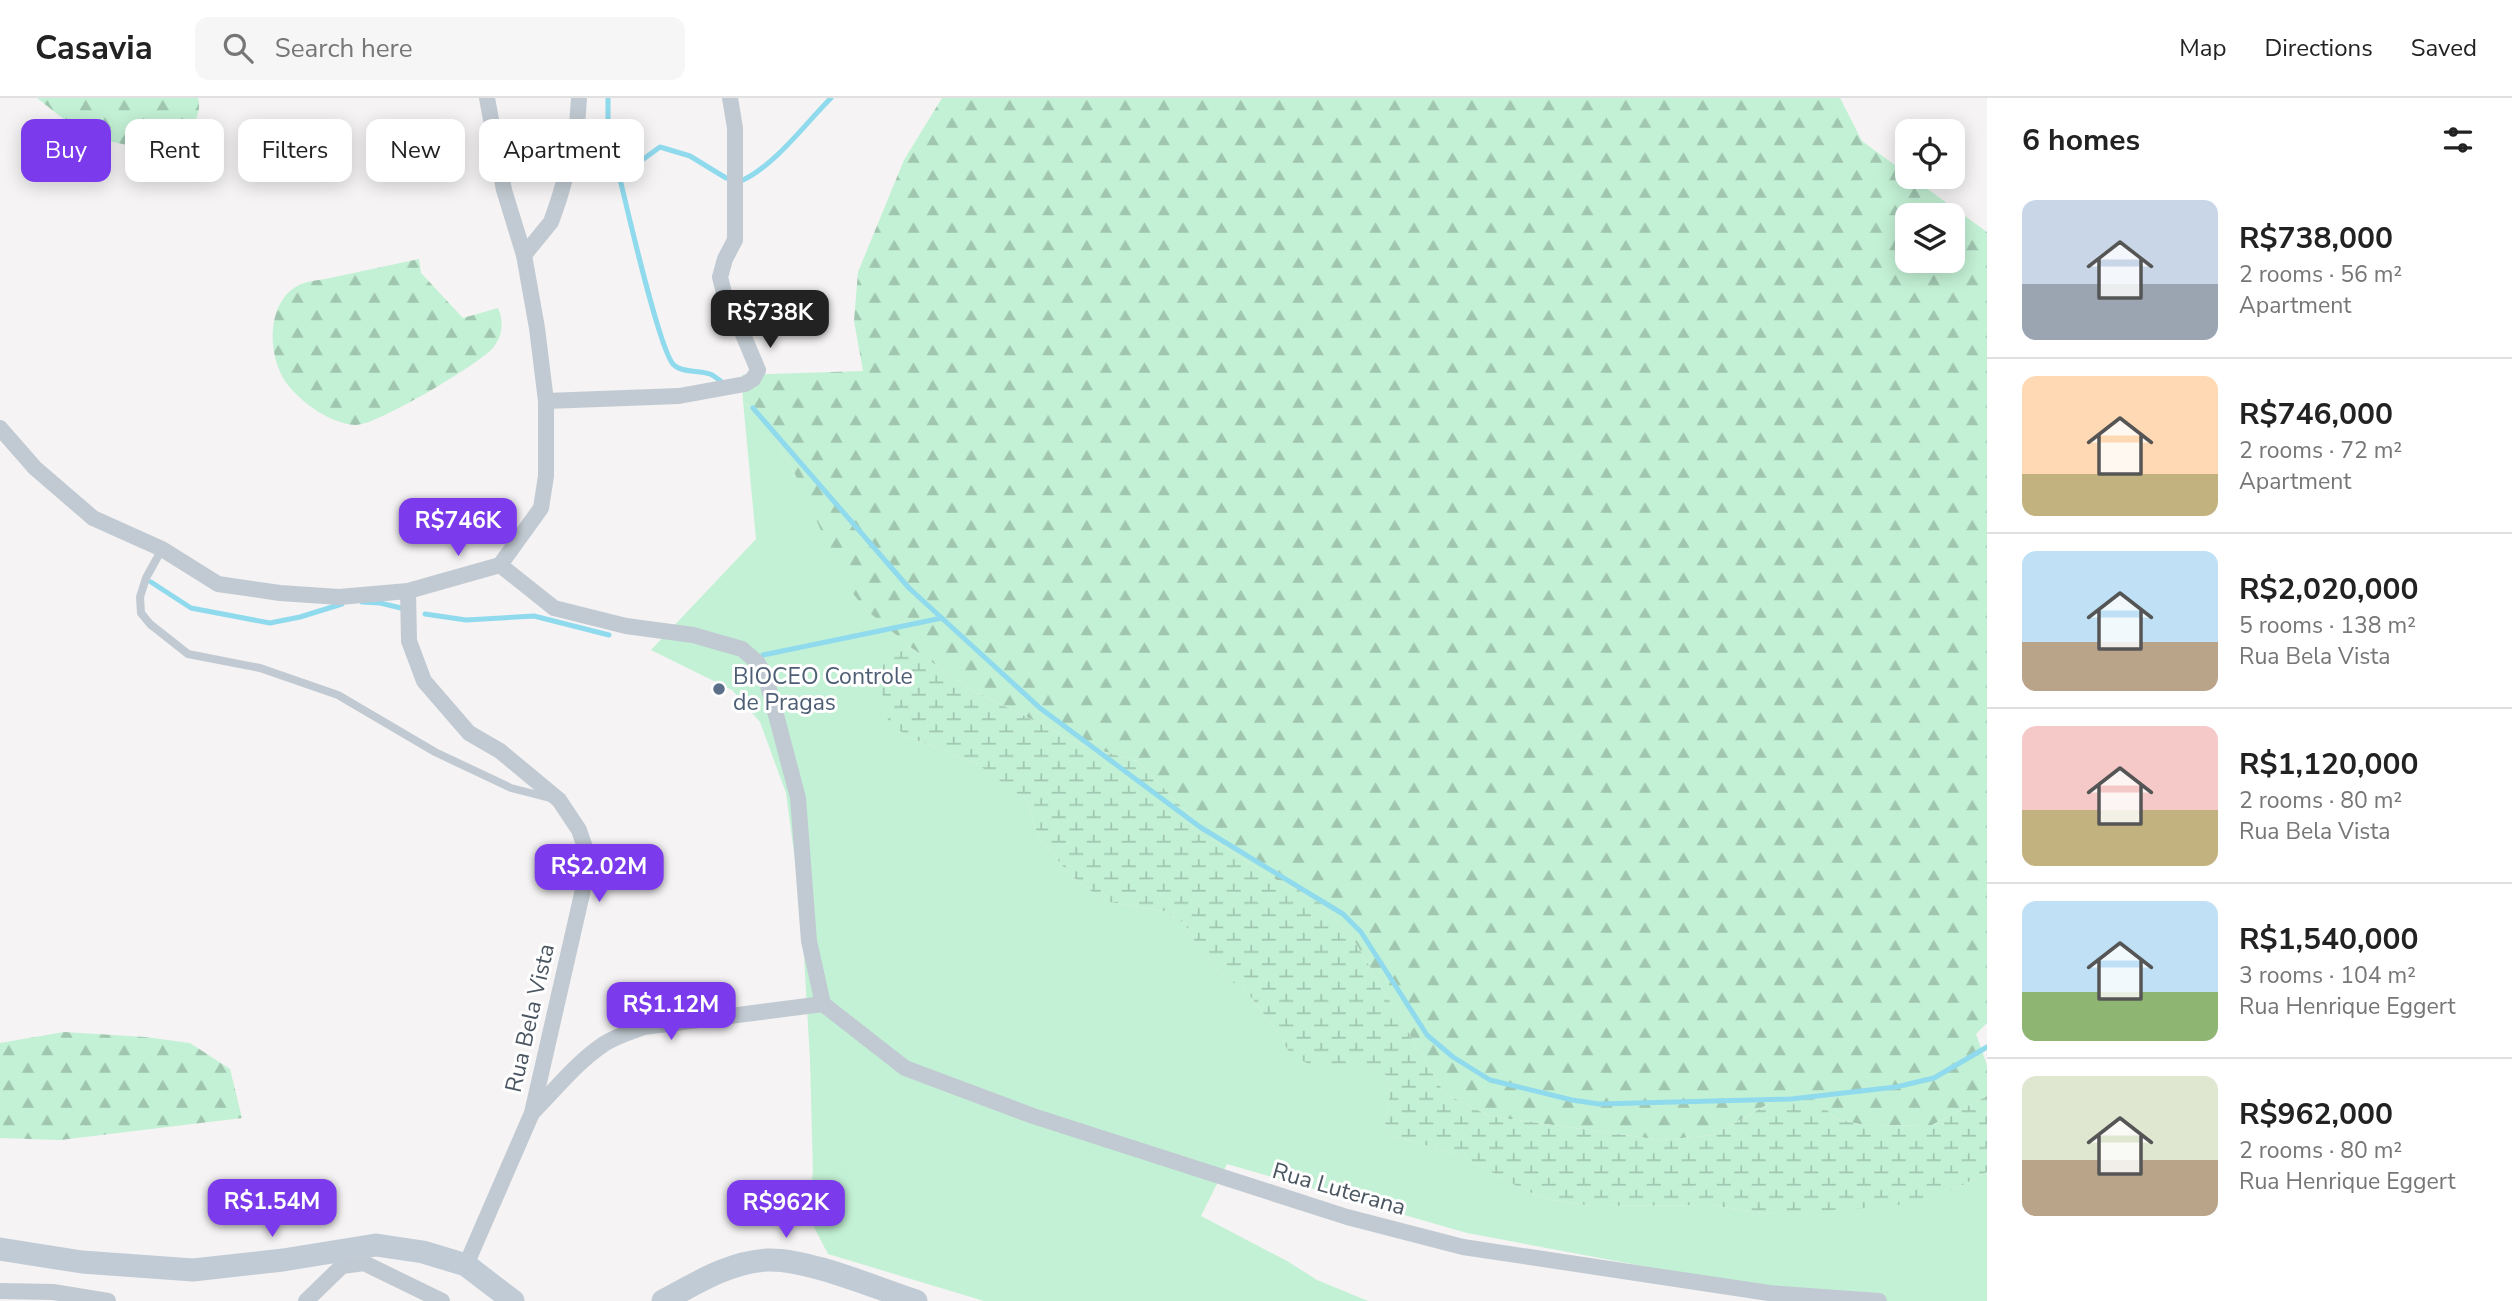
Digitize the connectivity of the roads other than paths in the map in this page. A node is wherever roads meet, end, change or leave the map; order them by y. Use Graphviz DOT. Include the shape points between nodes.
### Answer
graph roads {
  1 [pos="487,98"];
  2 [pos="579,98"];
  3 [pos="730,98"];
  4 [pos="524,255"];
  5 [pos="547,401"];
  6 [pos="0,428"];
  7 [pos="162,549"];
  8 [pos="500,565"];
  9 [pos="408,591"];
  10 [pos="559,800"];
  11 [pos="823,1003"];
  12 [pos="532,1113"];
  13 [pos="0,1249"];
  14 [pos="466,1265"];
  15 [pos="0,1291"];
  16 [pos="1769,1297"];
  17 [pos="108,1301"];
  18 [pos="306,1301"];
  19 [pos="442,1301"];
  20 [pos="513,1301"];
  21 [pos="663,1301"];
  22 [pos="916,1301"];
  23 [pos="1879,1301"];
  1 -- 4 [label="street" via="504,190"];
  2 -- 4 [label="street" via="576,140 551,222"];
  3 -- 5 [label="street" via="735,128 735,240 720,277 726,301 758,370 753,379 679,396"];
  4 -- 5 [label="street"];
  5 -- 8 [label="street" via="541,508"];
  6 -- 7 [label="street" via="35,468 93,518"];
  7 -- 9 [label="street" via="218,584 339,597"];
  7 -- 10 [label="lane" via="146,578 141,613 188,654 260,668 338,695 435,752 510,788"];
  8 -- 9 [label="street"];
  8 -- 11 [label="street" via="554,608 626,626 693,635 742,649 757,662 765,675 798,798 809,941"];
  9 -- 10 [label="street, Rua Bela Vista" via="409,641 424,681 469,733 500,751"];
  10 -- 12 [label="street, Rua Bela Vista" via="579,830 588,856"];
  11 -- 12 [label="street" via="644,1027 623,1034 586,1059"];
  11 -- 16 [label="street, Rua Luterana" via="905,1068 1033,1116 1347,1217 1462,1247"];
  12 -- 14 [label="street, Rua Bela Vista"];
  13 -- 14 [label="street" via="82,1262 193,1270 376,1245"];
  14 -- 20 [label="street"];
  15 -- 17 [label="street" via="53,1292"];
  16 -- 23 [label="street, Rua Luterana"];
  18 -- 19 [label="street" via="342,1266 364,1263"];
  21 -- 22 [label="street" via="733,1267 767,1260 805,1265"];
}
